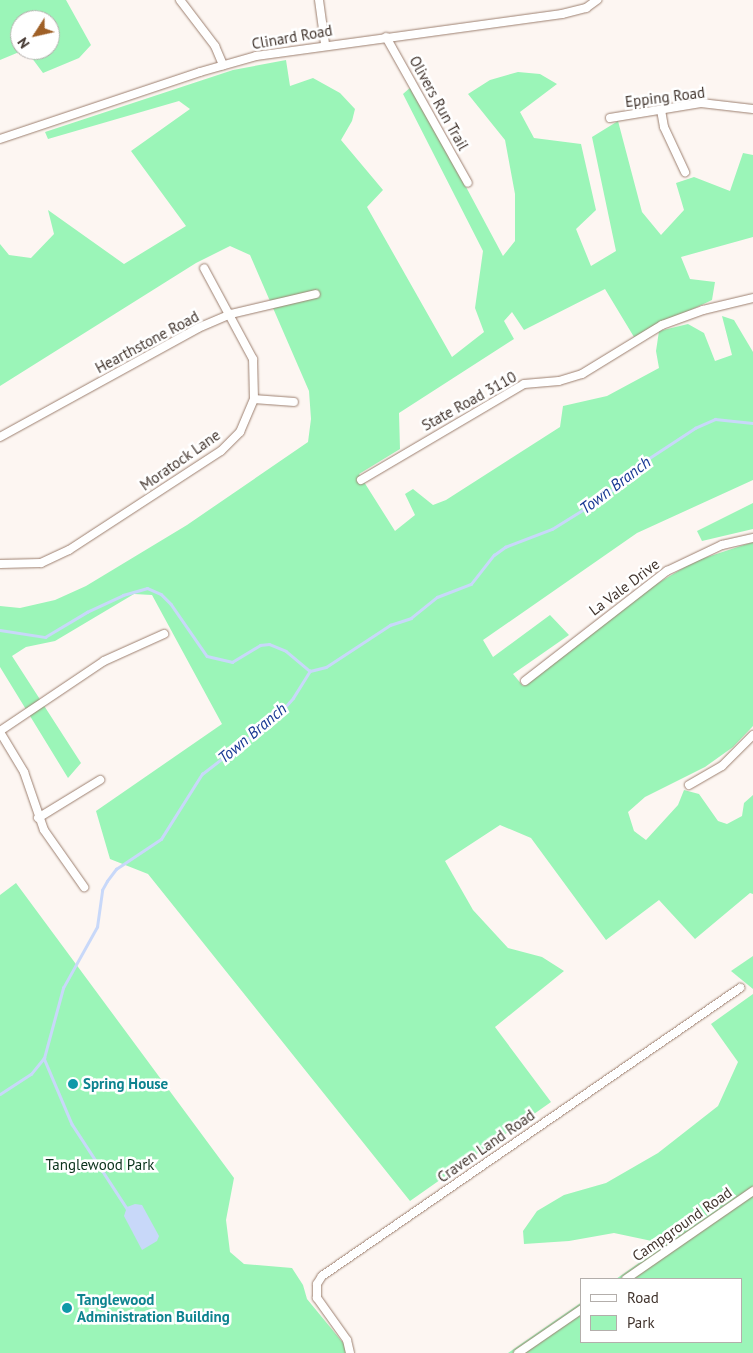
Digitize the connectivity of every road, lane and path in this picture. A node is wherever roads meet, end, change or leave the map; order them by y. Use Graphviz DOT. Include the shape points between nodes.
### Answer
graph roads {
  1 [pos="180,0"];
  2 [pos="319,0"];
  3 [pos="597,0"];
  4 [pos="386,37"];
  5 [pos="325,44"];
  6 [pos="223,65"];
  7 [pos="753,109"];
  8 [pos="661,110"];
  9 [pos="610,118"];
  10 [pos="0,139"];
  11 [pos="685,172"];
  12 [pos="468,183"];
  13 [pos="204,268"];
  14 [pos="316,294"];
  15 [pos="753,298"];
  16 [pos="231,314"];
  17 [pos="254,399"];
  18 [pos="294,402"];
  19 [pos="0,437"];
  20 [pos="361,480"];
  21 [pos="753,538"];
  22 [pos="0,564"];
  23 [pos="164,634"];
  24 [pos="524,681"];
  25 [pos="0,732"];
  26 [pos="753,735"];
  27 [pos="100,780"];
  28 [pos="689,785"];
  29 [pos="38,818"];
  30 [pos="84,886"];
  31 [pos="740,988"];
  32 [pos="753,1191"];
  33 [pos="627,1278"];
  34 [pos="580,1310"];
  35 [pos="350,1353"];
  36 [pos="518,1353"];
  1 -- 6 [label="street" via="214,46"];
  2 -- 5 [label="street"];
  3 -- 4 [label="street, Clinard Road" via="586,8 562,14"];
  4 -- 5 [label="street, Clinard Road"];
  4 -- 12 [label="street, Olivers Run Trail"];
  5 -- 6 [label="street, Clinard Road"];
  6 -- 10 [label="street, Clinard Road"];
  7 -- 8 [label="street, Epping Road" via="701,103"];
  8 -- 9 [label="street, Epping Road"];
  8 -- 11 [label="street" via="664,127"];
  13 -- 16 [label="street, Moratock Lane"];
  14 -- 16 [label="street, Hearthstone Road"];
  15 -- 20 [label="street, State Road 3110" via="662,325 582,374 559,381 524,384"];
  16 -- 17 [label="street, Moratock Lane" via="253,359"];
  16 -- 19 [label="street, Hearthstone Road" via="198,328"];
  17 -- 18 [label="street"];
  17 -- 22 [label="street, Moratock Lane" via="240,432 221,451 69,550 41,563"];
  21 -- 24 [label="street, La Vale Drive" via="722,545 666,571"];
  23 -- 25 [label="street" via="104,661"];
  25 -- 29 [label="street" via="24,772"];
  26 -- 28 [label="street" via="722,766"];
  27 -- 29 [label="street"];
  29 -- 30 [label="street"];
  31 -- 35 [label="street, Craven Land Road" via="322,1276 317,1284 317,1298 347,1340"];
  32 -- 33 [label="street, Campground Road"];
  34 -- 36 [label="street"];
}
